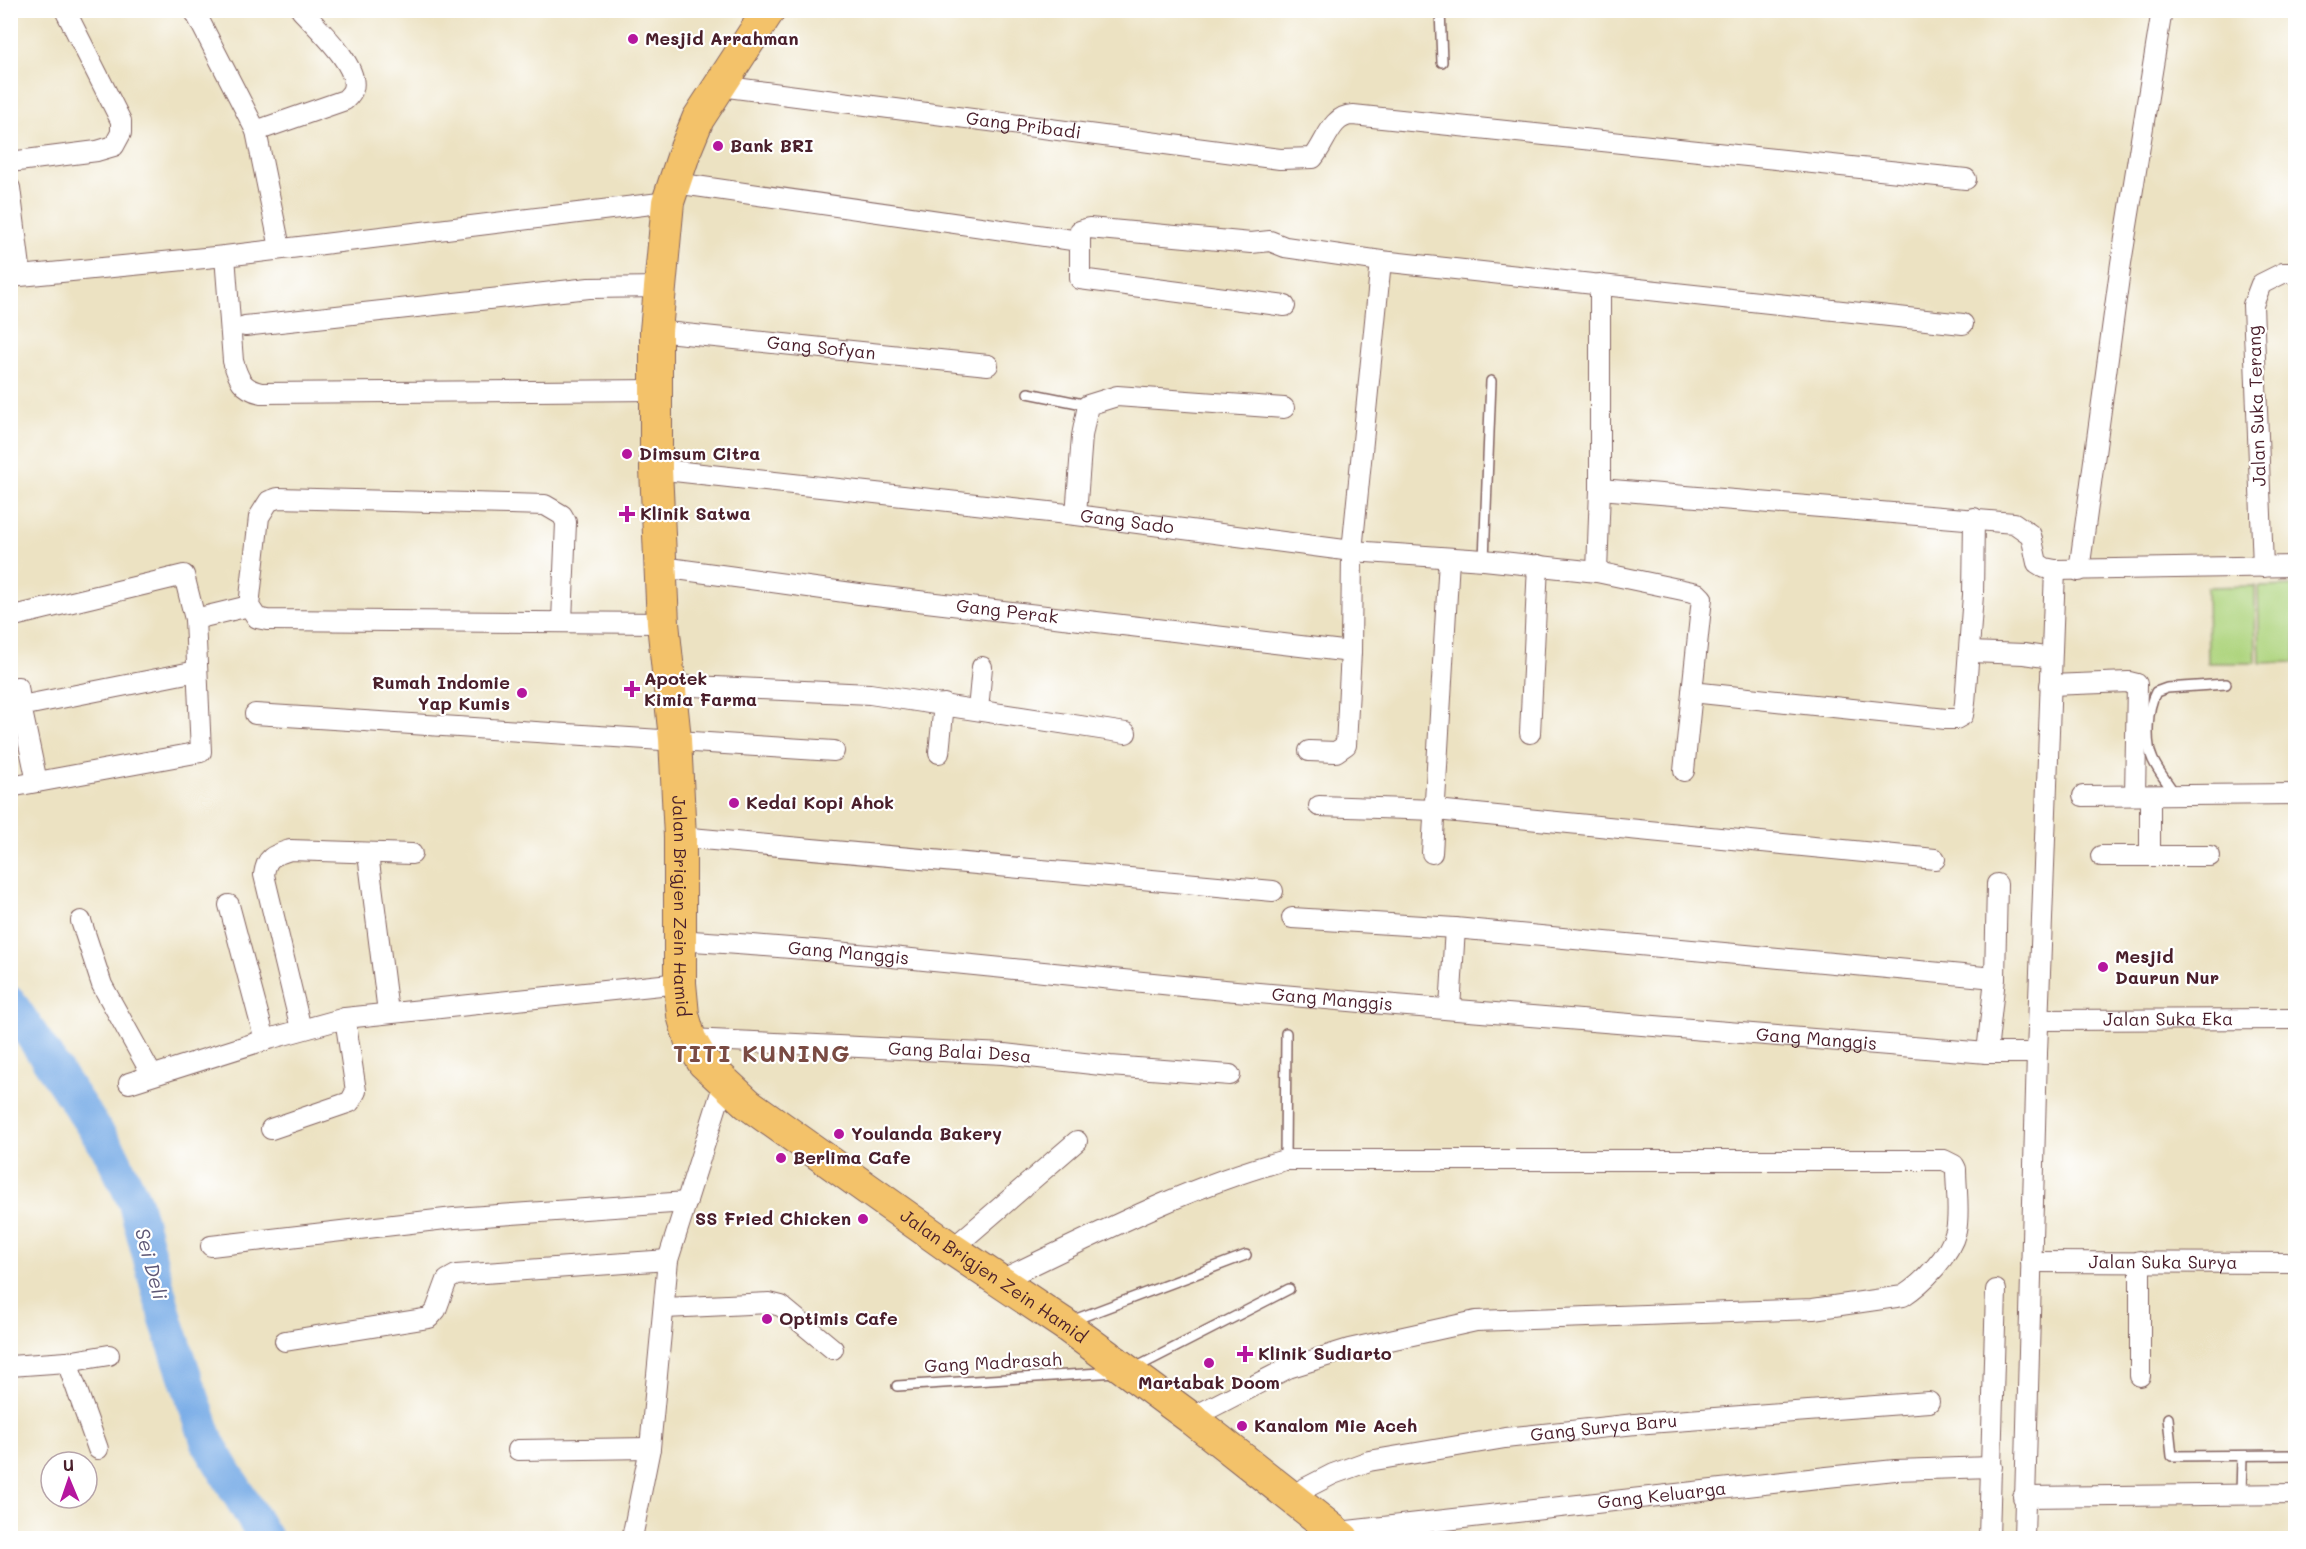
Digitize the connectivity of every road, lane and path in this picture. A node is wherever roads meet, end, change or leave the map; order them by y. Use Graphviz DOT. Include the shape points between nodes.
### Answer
graph roads {
  1 [pos="65,10"];
  2 [pos="194,10"];
  3 [pos="301,10"];
  4 [pos="769,10"];
  5 [pos="1440,10"];
  6 [pos="2162,10"];
  7 [pos="1442,62"];
  8 [pos="720,86"];
  9 [pos="256,130"];
  10 [pos="10,162"];
  11 [pos="1966,179"];
  12 [pos="10,188"];
  13 [pos="671,192"];
  14 [pos="1079,241"];
  15 [pos="280,248"];
  16 [pos="225,256"];
  17 [pos="1381,261"];
  18 [pos="2295,273"];
  19 [pos="16,276"];
  20 [pos="1600,284"];
  21 [pos="660,287"];
  22 [pos="1285,306"];
  23 [pos="1963,324"];
  24 [pos="245,326"];
  25 [pos="656,331"];
  26 [pos="988,365"];
  27 [pos="1491,381"];
  28 [pos="656,390"];
  29 [pos="1028,393"];
  30 [pos="1088,405"];
  31 [pos="1284,408"];
  32 [pos="656,469"];
  33 [pos="1600,489"];
  34 [pos="1076,515"];
  35 [pos="1974,518"];
  36 [pos="1352,551"];
  37 [pos="1449,559"];
  38 [pos="1484,560"];
  39 [pos="1538,565"];
  40 [pos="2295,566"];
  41 [pos="662,567"];
  42 [pos="2263,567"];
  43 [pos="2055,570"];
  44 [pos="2079,571"];
  45 [pos="1596,572"];
  46 [pos="249,606"];
  47 [pos="10,617"];
  48 [pos="195,619"];
  49 [pos="562,621"];
  50 [pos="663,623"];
  51 [pos="1352,652"];
  52 [pos="1970,652"];
  53 [pos="2051,658"];
  54 [pos="982,667"];
  55 [pos="197,671"];
  56 [pos="2226,684"];
  57 [pos="670,685"];
  58 [pos="2050,685"];
  59 [pos="10,688"];
  60 [pos="1692,692"];
  61 [pos="944,704"];
  62 [pos="21,706"];
  63 [pos="978,710"];
  64 [pos="255,714"];
  65 [pos="1530,732"];
  66 [pos="1126,733"];
  67 [pos="675,739"];
  68 [pos="834,751"];
  69 [pos="1310,751"];
  70 [pos="939,753"];
  71 [pos="1684,771"];
  72 [pos="37,782"];
  73 [pos="10,787"];
  74 [pos="2295,794"];
  75 [pos="2142,795"];
  76 [pos="2083,796"];
  77 [pos="2177,797"];
  78 [pos="1319,806"];
  79 [pos="1436,810"];
  80 [pos="680,837"];
  81 [pos="1432,853"];
  82 [pos="368,854"];
  83 [pos="412,854"];
  84 [pos="2101,856"];
  85 [pos="2150,856"];
  86 [pos="2210,856"];
  87 [pos="1935,859"];
  88 [pos="1997,884"];
  89 [pos="1273,891"];
  90 [pos="229,905"];
  91 [pos="1292,918"];
  92 [pos="81,921"];
  93 [pos="1455,928"];
  94 [pos="678,940"];
  95 [pos="1995,978"];
  96 [pos="680,983"];
  97 [pos="1450,1010"];
  98 [pos="388,1012"];
  99 [pos="345,1018"];
  100 [pos="2295,1019"];
  101 [pos="2040,1020"];
  102 [pos="301,1029"];
  103 [pos="1286,1033"];
  104 [pos="690,1039"];
  105 [pos="265,1040"];
  106 [pos="1987,1053"];
  107 [pos="2037,1053"];
  108 [pos="152,1075"];
  109 [pos="1230,1075"];
  110 [pos="129,1083"];
  111 [pos="724,1083"];
  112 [pos="271,1129"];
  113 [pos="1077,1142"];
  114 [pos="1285,1160"];
  115 [pos="687,1202"];
  116 [pos="211,1246"];
  117 [pos="952,1249"];
  118 [pos="1246,1255"];
  119 [pos="668,1260"];
  120 [pos="2031,1262"];
  121 [pos="2140,1262"];
  122 [pos="2295,1263"];
  123 [pos="1001,1280"];
  124 [pos="1289,1289"];
  125 [pos="1996,1290"];
  126 [pos="665,1308"];
  127 [pos="1064,1324"];
  128 [pos="285,1341"];
  129 [pos="833,1348"];
  130 [pos="109,1355"];
  131 [pos="67,1362"];
  132 [pos="10,1366"];
  133 [pos="1127,1372"];
  134 [pos="2140,1376"];
  135 [pos="897,1386"];
  136 [pos="1929,1402"];
  137 [pos="1191,1418"];
  138 [pos="2168,1418"];
  139 [pos="650,1448"];
  140 [pos="98,1449"];
  141 [pos="518,1450"];
  142 [pos="2295,1455"];
  143 [pos="2242,1456"];
  144 [pos="1992,1467"];
  145 [pos="2241,1494"];
  146 [pos="2295,1494"];
  147 [pos="1288,1497"];
  148 [pos="2023,1497"];
  149 [pos="1332,1536"];
  150 [pos="632,1539"];
  151 [pos="1989,1539"];
  152 [pos="2024,1539"];
  1 -- 10 [label="street" via="121,121 121,133 114,146 97,151"];
  2 -- 9 [label="street"];
  3 -- 9 [label="street" via="346,61 354,77 353,90 345,100"];
  4 -- 8 [label="main road, Jalan Brigjen Zein Hamid"];
  5 -- 7 [label="lane"];
  6 -- 44 [label="street" via="2121,263"];
  8 -- 11 [label="street, Gang Pribadi" via="1280,159 1313,158 1335,123 1341,117 1353,115"];
  8 -- 13 [label="main road, Jalan Brigjen Zein Hamid" via="698,119"];
  9 -- 15 [label="street"];
  12 -- 19 [label="street"];
  13 -- 14 [label="street"];
  13 -- 15 [label="street"];
  13 -- 21 [label="main road, Jalan Brigjen Zein Hamid"];
  14 -- 17 [label="street" via="1080,231 1089,228 1251,243 1270,241 1285,247"];
  14 -- 22 [label="street" via="1080,279"];
  15 -- 16 [label="street"];
  16 -- 19 [label="street"];
  16 -- 28 [label="street" via="233,361 250,391"];
  17 -- 20 [label="street"];
  17 -- 36 [label="street"];
  18 -- 42 [label="street, Jalan Suka Terang" via="2283,273 2261,284 2253,305"];
  20 -- 23 [label="street"];
  20 -- 33 [label="street"];
  21 -- 24 [label="street" via="590,288"];
  21 -- 25 [label="main road, Jalan Brigjen Zein Hamid"];
  25 -- 26 [label="street, Gang Sofyan"];
  25 -- 28 [label="main road, Jalan Brigjen Zein Hamid"];
  27 -- 38 [label="lane"];
  28 -- 32 [label="main road, Jalan Brigjen Zein Hamid"];
  29 -- 30 [label="lane"];
  30 -- 31 [label="street" via="1117,396"];
  30 -- 34 [label="street"];
  32 -- 34 [label="street, Gang Sado"];
  32 -- 41 [label="main road, Jalan Brigjen Zein Hamid"];
  33 -- 35 [label="street"];
  33 -- 45 [label="street"];
  34 -- 36 [label="street, Gang Sado"];
  35 -- 43 [label="street" via="2014,523 2024,529 2031,535 2037,563"];
  35 -- 52 [label="street"];
  36 -- 37 [label="street, Gang Sado"];
  36 -- 51 [label="street"];
  37 -- 38 [label="street, Gang Sado"];
  37 -- 79 [label="street"];
  38 -- 39 [label="street, Gang Sado"];
  39 -- 45 [label="street, Gang Sado"];
  39 -- 65 [label="street"];
  40 -- 42 [label="street"];
  41 -- 50 [label="main road, Jalan Brigjen Zein Hamid"];
  41 -- 51 [label="street, Gang Perak"];
  42 -- 44 [label="street"];
  43 -- 44 [label="street"];
  43 -- 53 [label="street"];
  45 -- 60 [label="street, Gang Sado" via="1697,593 1702,598"];
  46 -- 48 [label="street"];
  46 -- 49 [label="street" via="257,618 267,620"];
  46 -- 49 [label="street" via="259,517 269,501 278,498 545,505 566,522"];
  47 -- 48 [label="street" via="183,575"];
  48 -- 55 [label="street"];
  49 -- 50 [label="street"];
  50 -- 57 [label="main road, Jalan Brigjen Zein Hamid"];
  51 -- 69 [label="street" via="1346,745 1336,752"];
  52 -- 53 [label="street"];
  52 -- 60 [label="street" via="1963,715 1956,719"];
  53 -- 58 [label="street"];
  54 -- 63 [label="street"];
  55 -- 62 [label="street"];
  55 -- 72 [label="street" via="201,752"];
  56 -- 77 [label="lane" via="2168,688 2156,692 2152,700 2152,759"];
  57 -- 61 [label="street" via="870,694"];
  57 -- 67 [label="main road, Jalan Brigjen Zein Hamid"];
  58 -- 75 [label="street" via="2137,684"];
  58 -- 101 [label="street"];
  59 -- 62 [label="street" via="18,687"];
  60 -- 71 [label="street"];
  61 -- 63 [label="street"];
  61 -- 70 [label="street"];
  62 -- 72 [label="street"];
  63 -- 66 [label="street"];
  64 -- 67 [label="street"];
  67 -- 68 [label="street"];
  67 -- 80 [label="main road, Jalan Brigjen Zein Hamid"];
  72 -- 73 [label="street"];
  74 -- 77 [label="street"];
  75 -- 76 [label="street"];
  75 -- 77 [label="street"];
  75 -- 85 [label="street"];
  78 -- 79 [label="street"];
  79 -- 81 [label="street"];
  79 -- 87 [label="street"];
  80 -- 89 [label="street"];
  80 -- 94 [label="main road, Jalan Brigjen Zein Hamid"];
  82 -- 83 [label="street"];
  82 -- 98 [label="street"];
  82 -- 102 [label="street" via="290,850 273,855 266,863 264,875"];
  84 -- 85 [label="street"];
  85 -- 86 [label="street"];
  88 -- 95 [label="street"];
  90 -- 105 [label="street"];
  91 -- 93 [label="street"];
  92 -- 108 [label="street" via="106,995"];
  93 -- 95 [label="street"];
  93 -- 97 [label="street"];
  94 -- 96 [label="main road, Jalan Brigjen Zein Hamid"];
  94 -- 97 [label="street, Gang Manggis" via="937,959"];
  95 -- 106 [label="street"];
  96 -- 98 [label="street"];
  96 -- 104 [label="main road, Jalan Brigjen Zein Hamid"];
  97 -- 106 [label="street, Gang Manggis"];
  98 -- 99 [label="street"];
  99 -- 102 [label="street"];
  99 -- 112 [label="street" via="355,1097"];
  100 -- 101 [label="street, Jalan Suka Eka"];
  101 -- 107 [label="street"];
  102 -- 105 [label="street"];
  103 -- 114 [label="lane"];
  104 -- 109 [label="street, Gang Balai Desa" via="1004,1054"];
  104 -- 111 [label="main road, Jalan Brigjen Zein Hamid" via="703,1062"];
  105 -- 108 [label="street"];
  106 -- 107 [label="street, Gang Manggis"];
  107 -- 120 [label="street"];
  108 -- 110 [label="street"];
  111 -- 115 [label="street"];
  111 -- 117 [label="main road, Jalan Brigjen Zein Hamid"];
  113 -- 117 [label="street"];
  114 -- 123 [label="street" via="1253,1169 1128,1220"];
  114 -- 137 [label="street" via="1944,1160 1956,1169 1956,1230 1949,1248 1915,1288 1888,1300 1813,1309 1476,1321 1349,1349 1288,1368"];
  115 -- 116 [label="street" via="454,1218"];
  115 -- 119 [label="street"];
  117 -- 123 [label="main road, Jalan Brigjen Zein Hamid"];
  118 -- 127 [label="lane"];
  119 -- 126 [label="street"];
  119 -- 128 [label="street" via="456,1275 447,1280 429,1318"];
  120 -- 121 [label="street, Jalan Suka Surya"];
  120 -- 148 [label="street"];
  121 -- 122 [label="street, Jalan Suka Surya"];
  121 -- 134 [label="street"];
  123 -- 127 [label="main road, Jalan Brigjen Zein Hamid"];
  124 -- 133 [label="lane"];
  125 -- 144 [label="street"];
  126 -- 129 [label="street" via="768,1303 781,1306"];
  126 -- 139 [label="street"];
  127 -- 133 [label="main road, Jalan Brigjen Zein Hamid"];
  130 -- 131 [label="street"];
  131 -- 132 [label="street"];
  131 -- 140 [label="street"];
  133 -- 135 [label="lane, Gang Madrasah"];
  133 -- 137 [label="main road, Jalan Brigjen Zein Hamid"];
  136 -- 147 [label="street, Gang Surya Baru" via="1505,1438 1369,1461"];
  137 -- 147 [label="main road, Jalan Brigjen Zein Hamid"];
  138 -- 143 [label="lane" via="2172,1456"];
  139 -- 141 [label="street"];
  139 -- 150 [label="street"];
  142 -- 143 [label="lane"];
  143 -- 145 [label="lane"];
  144 -- 149 [label="street, Gang Keluarga" via="1839,1476"];
  144 -- 151 [label="street"];
  145 -- 146 [label="street"];
  145 -- 148 [label="street"];
  147 -- 149 [label="main road, Jalan Brigjen Zein Hamid"];
  148 -- 152 [label="street"];
}
